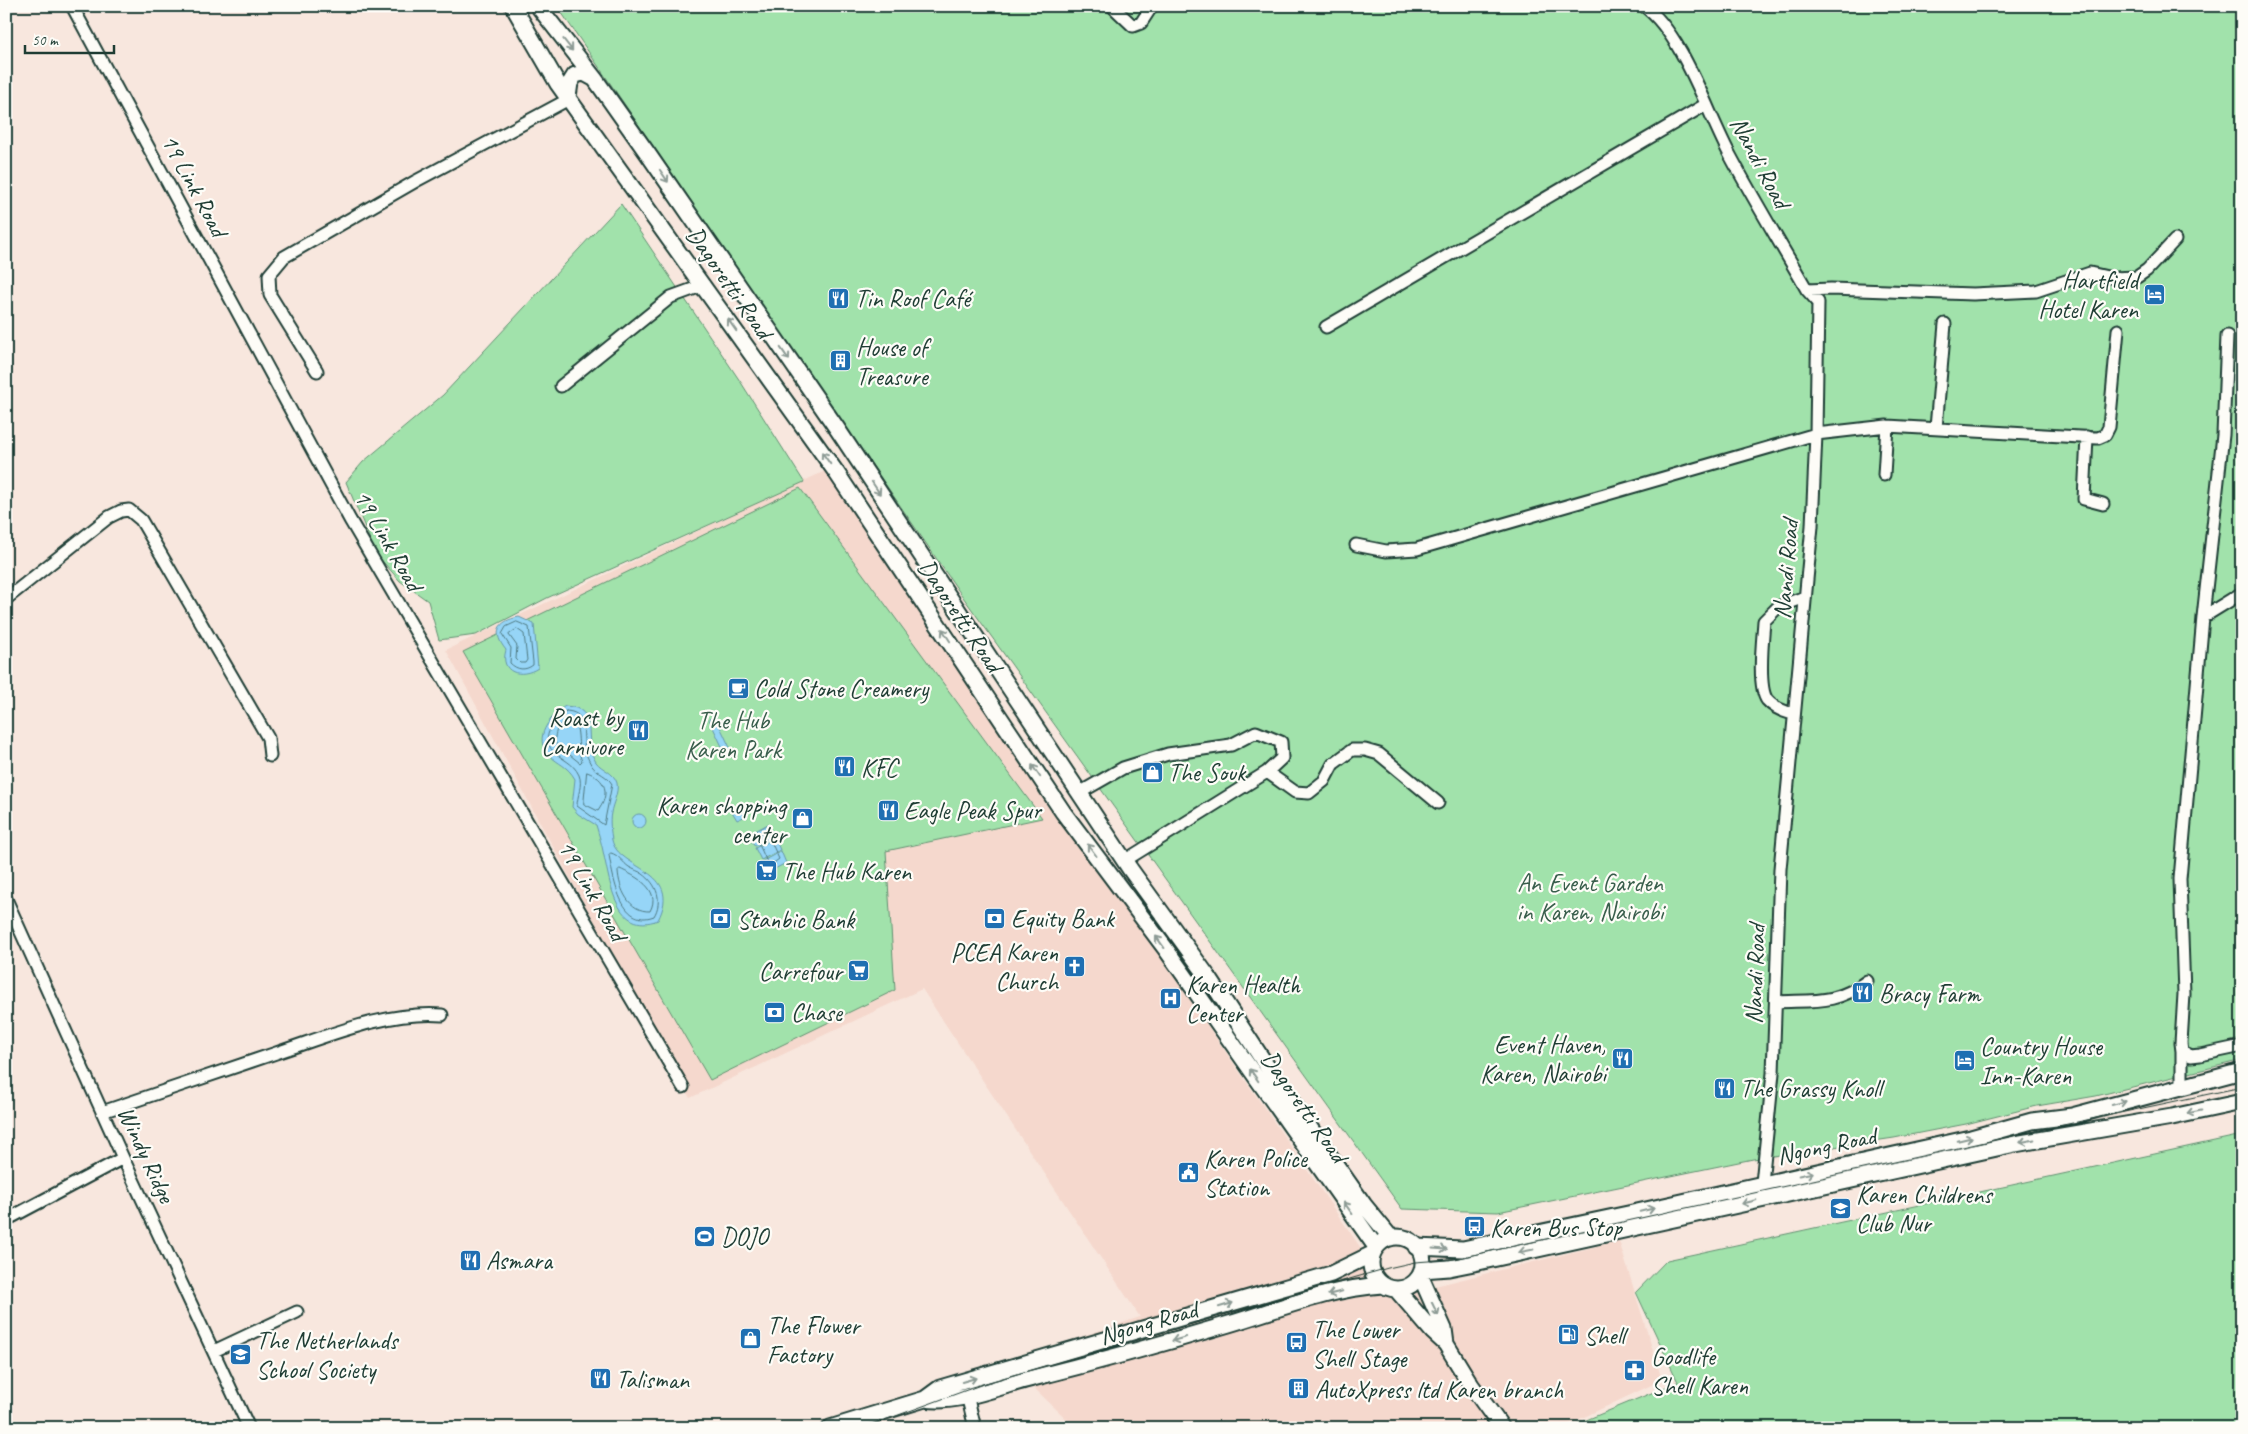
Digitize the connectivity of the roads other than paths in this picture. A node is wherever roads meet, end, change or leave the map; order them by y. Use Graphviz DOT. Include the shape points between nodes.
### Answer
graph roads {
  1 [pos="72,6"];
  2 [pos="513,6"];
  3 [pos="538,6"];
  4 [pos="1112,6"];
  5 [pos="1152,6"];
  6 [pos="1644,6"];
  7 [pos="595,79"];
  8 [pos="569,98"];
  9 [pos="1705,105"];
  10 [pos="2175,240"];
  11 [pos="704,285"];
  12 [pos="1807,290"];
  13 [pos="1945,324"];
  14 [pos="1326,327"];
  15 [pos="2118,330"];
  16 [pos="2227,336"];
  17 [pos="316,372"];
  18 [pos="561,386"];
  19 [pos="1887,426"];
  20 [pos="1936,428"];
  21 [pos="1816,434"];
  22 [pos="2086,437"];
  23 [pos="1884,475"];
  24 [pos="2103,504"];
  25 [pos="1356,544"];
  26 [pos="2242,593"];
  27 [pos="1805,597"];
  28 [pos="6,599"];
  29 [pos="2203,617"];
  30 [pos="1794,714"];
  31 [pos="270,756"];
  32 [pos="1267,772"];
  33 [pos="1081,792"];
  34 [pos="1438,803"];
  35 [pos="1124,861"];
  36 [pos="6,899"];
  37 [pos="1867,981"];
  38 [pos="1776,1002"];
  39 [pos="442,1015"];
  40 [pos="2242,1046"];
  41 [pos="2182,1051"];
  42 [pos="2242,1071"];
  43 [pos="2182,1086"];
  44 [pos="683,1087"];
  45 [pos="2242,1102"];
  46 [pos="102,1112"];
  47 [pos="123,1158"];
  48 [pos="1762,1183"];
  49 [pos="6,1220"];
  50 [pos="1391,1238"];
  51 [pos="1416,1247"];
  52 [pos="1374,1251"];
  53 [pos="1421,1272"];
  54 [pos="1389,1287"];
  55 [pos="297,1312"];
  56 [pos="1446,1344"];
  57 [pos="1081,1348"];
  58 [pos="214,1351"];
  59 [pos="1086,1365"];
  60 [pos="966,1396"];
  61 [pos="926,1399"];
  62 [pos="249,1428"];
  63 [pos="830,1428"];
  64 [pos="974,1428"];
  65 [pos="1502,1428"];
  1 -- 44 [label="street, 19 Link Road" via="350,520"];
  2 -- 8 [label="main road, Dagoretti Road"];
  3 -- 7 [label="main road, Dagoretti Road, one-way"];
  4 -- 5 [label="street" via="1133,26 1141,23"];
  6 -- 9 [label="street, Nandi Road" via="1656,15 1667,31 1689,67"];
  7 -- 8 [label="main road" via="584,73 575,75 570,83"];
  7 -- 33 [label="main road, Dagoretti Road, one-way" via="836,427"];
  8 -- 11 [label="main road, Dagoretti Road"];
  8 -- 17 [label="street" via="284,257 269,275 270,295"];
  9 -- 12 [label="street, Nandi Road"];
  9 -- 14 [label="street"];
  10 -- 12 [label="street" via="2137,277 2112,278 2090,273 2036,291 1973,294"];
  11 -- 18 [label="street" via="671,297"];
  52 -- 11 [label="main road, Dagoretti Road, one-way" via="1165,948 1063,812 911,581"];
  12 -- 21 [label="street, Nandi Road" via="1818,302"];
  13 -- 20 [label="street"];
  15 -- 22 [label="street" via="2109,427 2105,435"];
  16 -- 29 [label="street" via="2223,435"];
  19 -- 20 [label="street"];
  19 -- 21 [label="street"];
  19 -- 23 [label="street"];
  20 -- 22 [label="street"];
  21 -- 25 [label="street" via="1417,549 1386,551"];
  21 -- 27 [label="street, Nandi Road"];
  22 -- 24 [label="street" via="2082,494 2088,501"];
  26 -- 29 [label="street"];
  27 -- 30 [label="street, Nandi Road"];
  27 -- 30 [label="street" via="1778,607 1764,621 1762,689 1767,700 1782,712"];
  28 -- 31 [label="street" via="109,517 129,510 141,520 268,738"];
  29 -- 41 [label="street" via="2180,879 2184,994"];
  30 -- 38 [label="street, Nandi Road" via="1780,869"];
  32 -- 33 [label="street" via="1282,758 1281,742 1256,732 1231,744 1168,754 1123,768"];
  32 -- 34 [label="street" via="1295,792 1309,793 1324,781 1333,764 1352,750 1365,750 1379,754"];
  32 -- 35 [label="street"];
  33 -- 35 [label="main road, Dagoretti Road"];
  35 -- 50 [label="main road, Dagoretti Road"];
  36 -- 46 [label="street, Windy Ridge"];
  37 -- 38 [label="street" via="1852,993 1832,1000"];
  38 -- 48 [label="street, Nandi Road"];
  39 -- 46 [label="street" via="418,1013 382,1020"];
  40 -- 41 [label="street" via="2191,1056"];
  41 -- 43 [label="street"];
  42 -- 43 [label="main road, Ngong Road"];
  48 -- 43 [label="main road, Ngong Road, one-way" via="1971,1138 2032,1121 2072,1116"];
  45 -- 53 [label="main road, Ngong Road, one-way" via="2075,1132"];
  46 -- 47 [label="street, Windy Ridge"];
  47 -- 49 [label="street"];
  47 -- 58 [label="street, Windy Ridge"];
  51 -- 48 [label="main road, Ngong Road, one-way" via="1463,1249"];
  50 -- 51 [label="main road" via="1407,1240"];
  50 -- 52 [label="main road"];
  51 -- 53 [label="main road" via="1422,1259"];
  52 -- 54 [label="main road" via="1372,1272"];
  57 -- 52 [label="main road, Ngong Road, one-way" via="1330,1274"];
  53 -- 54 [label="main road" via="1408,1286"];
  53 -- 56 [label="main road, one-way" via="1444,1328"];
  54 -- 56 [label="main road"];
  54 -- 59 [label="main road, Ngong Road, one-way" via="1367,1286 1327,1294"];
  55 -- 58 [label="street"];
  56 -- 65 [label="main road"];
  57 -- 59 [label="main road"];
  61 -- 57 [label="main road, Ngong Road, one-way" via="940,1388"];
  58 -- 62 [label="street, Windy Ridge"];
  59 -- 60 [label="main road, Ngong Road"];
  60 -- 61 [label="main road, Ngong Road" via="936,1401"];
  60 -- 64 [label="street"];
  61 -- 63 [label="main road, Ngong Road"];
}
